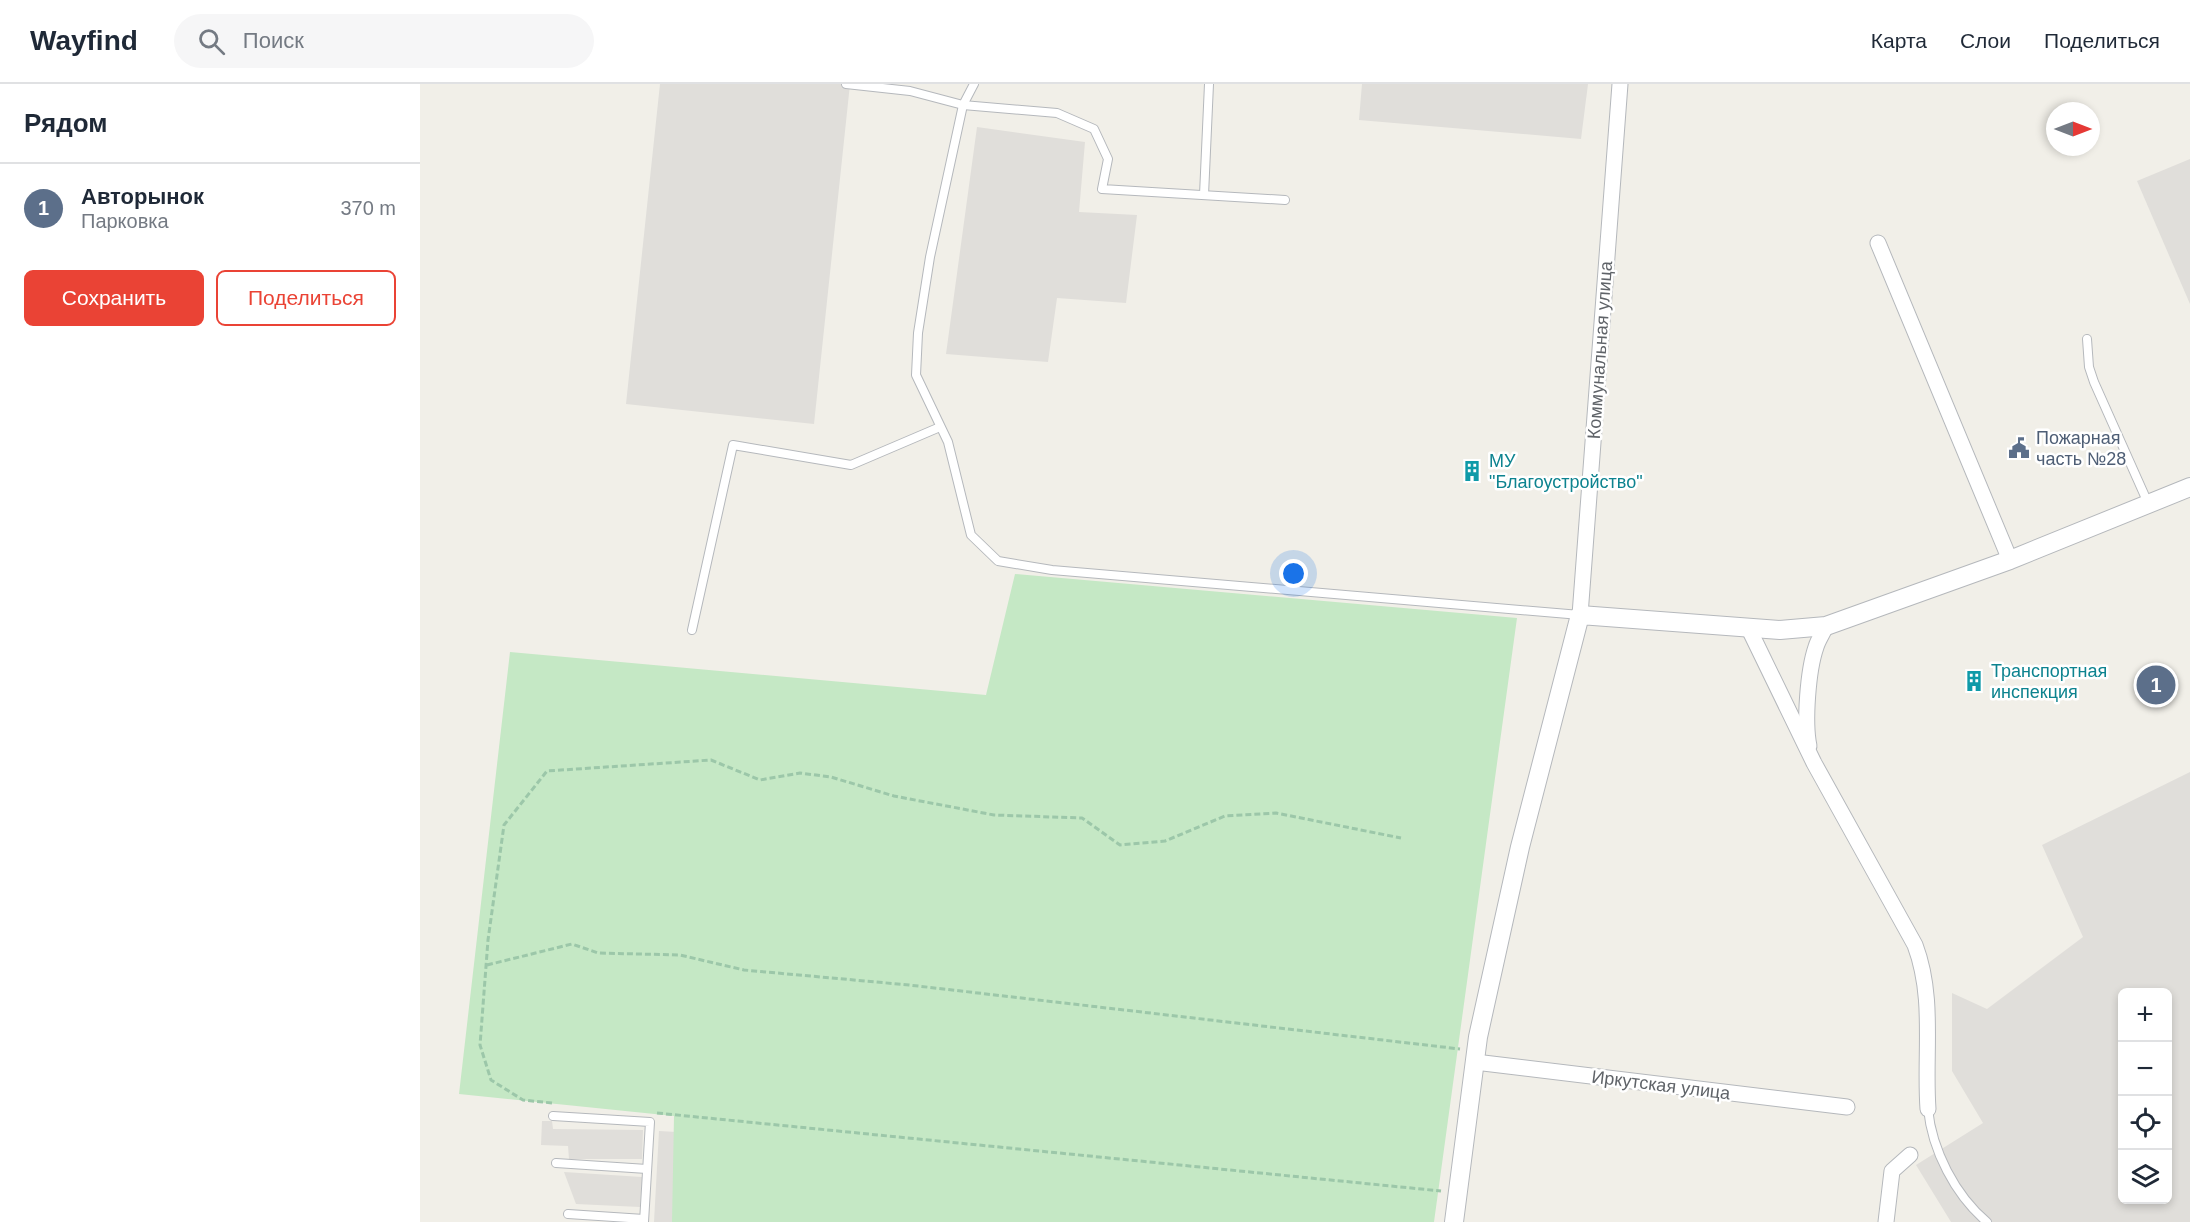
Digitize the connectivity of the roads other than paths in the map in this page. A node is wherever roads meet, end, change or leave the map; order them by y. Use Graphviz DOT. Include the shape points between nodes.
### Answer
graph roads {
  1 [pos="846,84"];
  2 [pos="974,84"];
  3 [pos="1209,84"];
  4 [pos="1620,84"];
  5 [pos="963,105"];
  6 [pos="1204,195"];
  7 [pos="1285,200"];
  8 [pos="1878,243"];
  9 [pos="2086,339"];
  10 [pos="940,428"];
  11 [pos="2190,488"];
  12 [pos="2148,504"];
  13 [pos="2010,560"];
  14 [pos="1580,615"];
  15 [pos="1826,626"];
  16 [pos="1749,629"];
  17 [pos="692,630"];
  18 [pos="1814,763"];
  19 [pos="1476,1057"];
  20 [pos="1847,1107"];
  21 [pos="1928,1109"];
  22 [pos="553,1116"];
  23 [pos="1910,1155"];
  24 [pos="556,1163"];
  25 [pos="647,1169"];
  26 [pos="568,1214"];
  27 [pos="644,1220"];
  28 [pos="1454,1222"];
  29 [pos="1886,1222"];
  30 [pos="1987,1222"];
  1 -- 5 [label="lane" via="910,91"];
  2 -- 5 [label="lane"];
  3 -- 6 [label="lane"];
  4 -- 14 [label="street, Коммунальная улица"];
  5 -- 6 [label="lane" via="1057,113 1094,129 1108,159 1102,189"];
  5 -- 10 [label="lane" via="918,333 916,375"];
  6 -- 7 [label="lane"];
  8 -- 13 [label="street"];
  9 -- 12 [label="lane" via="2094,382"];
  10 -- 14 [label="lane" via="948,442 971,535 998,561 1052,570"];
  10 -- 17 [label="lane" via="851,465 733,445"];
  11 -- 12 [label="street"];
  12 -- 13 [label="street"];
  13 -- 15 [label="street"];
  14 -- 16 [label="street"];
  14 -- 19 [label="street" via="1520,847"];
  15 -- 16 [label="street"];
  15 -- 18 [label="street" via="1816,646 1807,727"];
  16 -- 18 [label="street"];
  18 -- 21 [label="street" via="1915,945 1925,971"];
  19 -- 20 [label="street, Иркутская улица"];
  19 -- 28 [label="street"];
  21 -- 30 [label="lane" via="1937,1152 1970,1207"];
  22 -- 25 [label="lane" via="651,1122"];
  23 -- 29 [label="street" via="1892,1171"];
  24 -- 25 [label="lane"];
  25 -- 27 [label="lane"];
  26 -- 27 [label="lane"];
}
